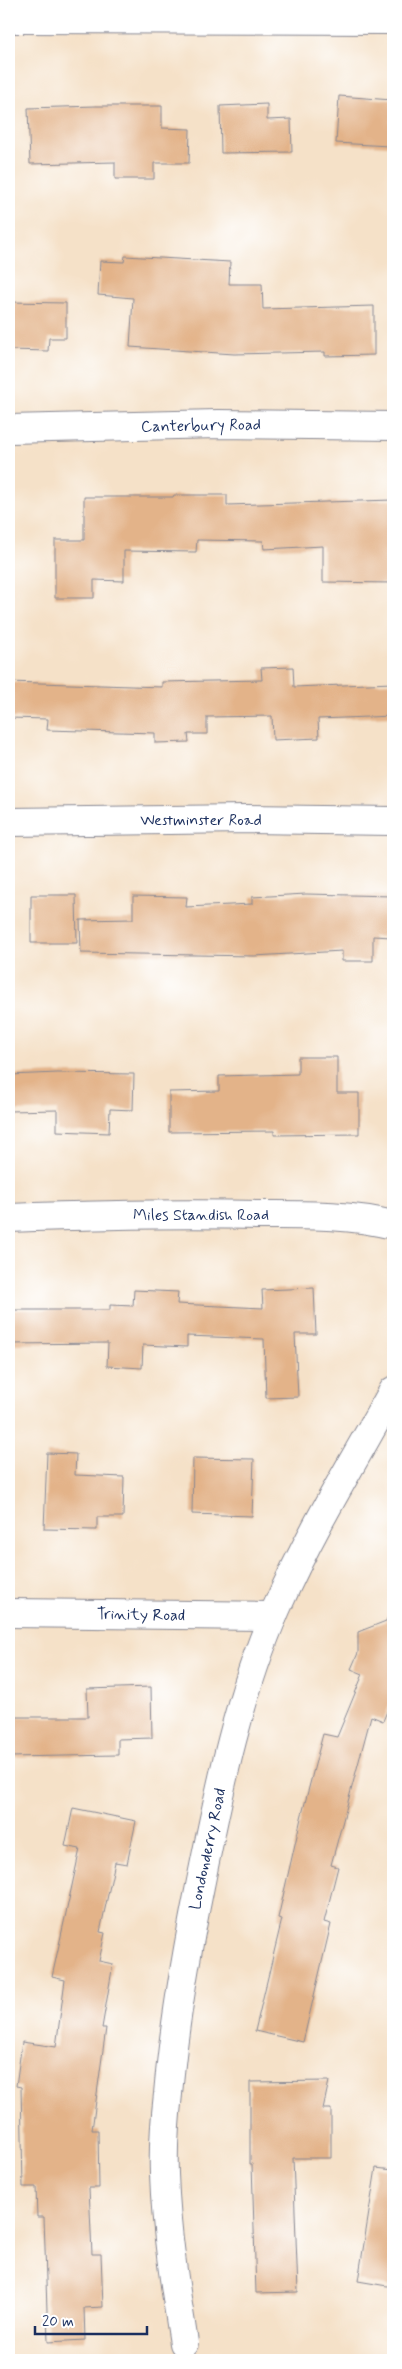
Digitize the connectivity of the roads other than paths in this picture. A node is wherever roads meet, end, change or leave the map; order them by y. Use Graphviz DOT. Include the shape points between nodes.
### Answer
graph roads {
  1 [pos="9,19"];
  2 [pos="393,20"];
  3 [pos="393,426"];
  4 [pos="9,429"];
  5 [pos="393,821"];
  6 [pos="9,822"];
  7 [pos="9,1218"];
  8 [pos="393,1225"];
  9 [pos="393,1391"];
  10 [pos="9,1613"];
  11 [pos="273,1616"];
  12 [pos="184,2343"];
  1 -- 2 [label="street"];
  3 -- 4 [label="street, Canterbury Road" via="218,424"];
  5 -- 6 [label="street, Westminster Road"];
  7 -- 8 [label="street, Miles Standish Road" via="192,1214 307,1216 370,1219"];
  9 -- 11 [label="street, Londonderry Road" via="311,1538"];
  10 -- 11 [label="street, Trinity Road"];
  11 -- 12 [label="street, Londonderry Road" via="232,1740 216,1806 170,2064 163,2172 169,2247"];
}
